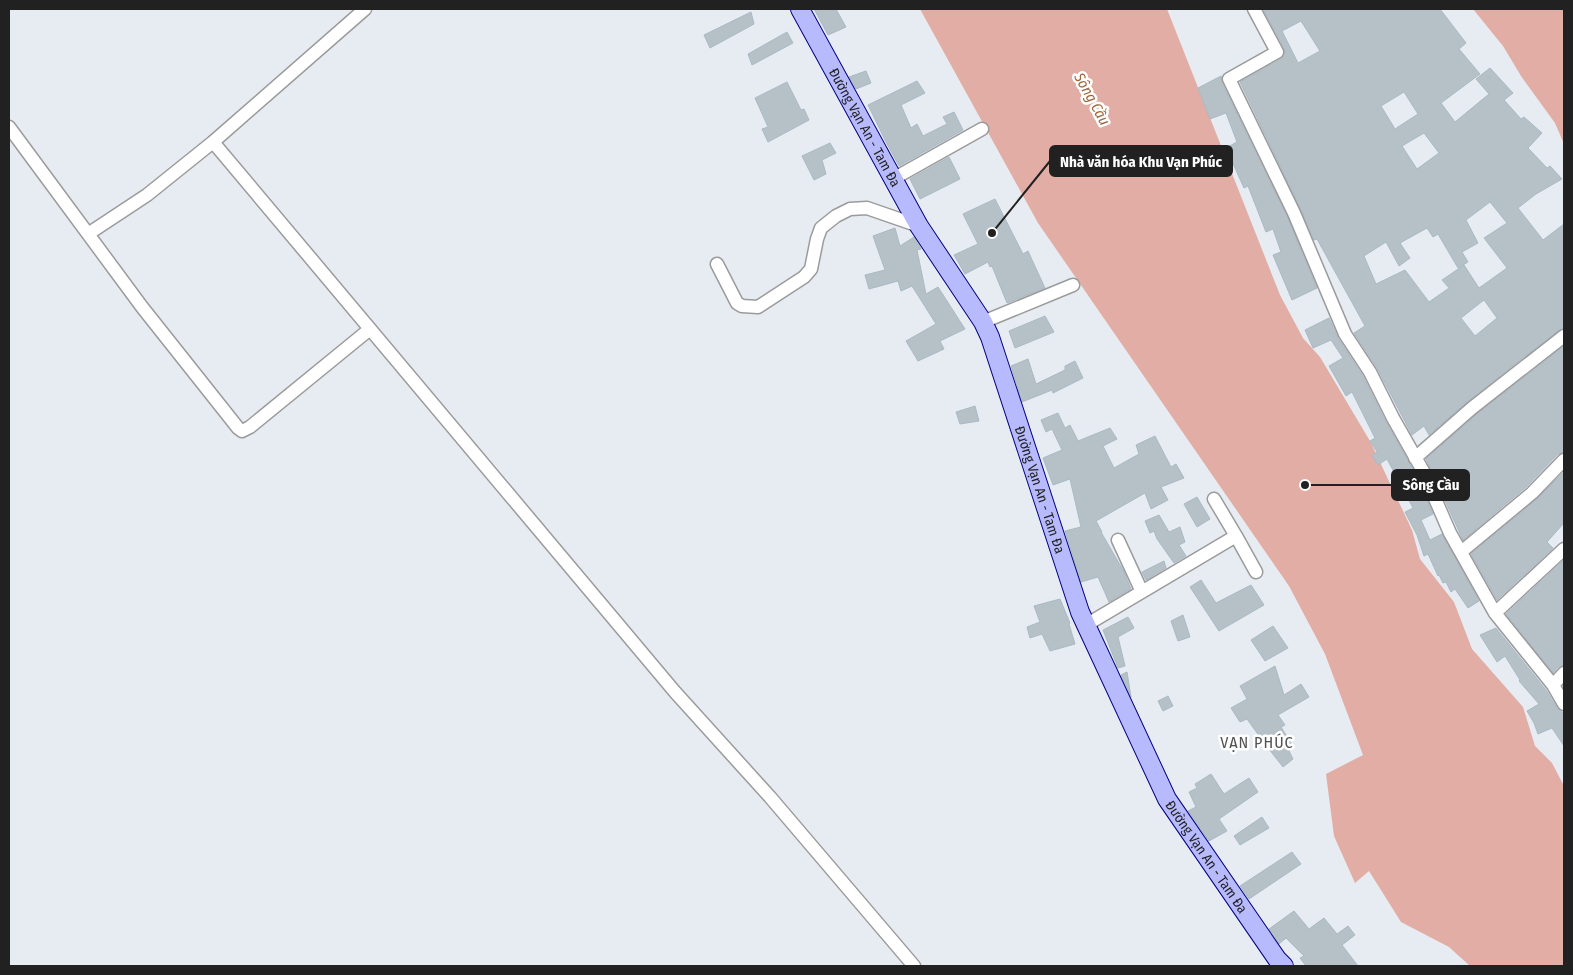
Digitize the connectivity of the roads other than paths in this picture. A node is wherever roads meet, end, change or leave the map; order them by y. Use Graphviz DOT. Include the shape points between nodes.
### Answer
graph roads {
  1 [pos="365,9"];
  2 [pos="800,9"];
  3 [pos="1254,9"];
  4 [pos="9,127"];
  5 [pos="982,128"];
  6 [pos="213,142"];
  7 [pos="893,179"];
  8 [pos="919,226"];
  9 [pos="88,234"];
  10 [pos="717,264"];
  11 [pos="1073,285"];
  12 [pos="983,322"];
  13 [pos="370,329"];
  14 [pos="1564,336"];
  15 [pos="1415,458"];
  16 [pos="1564,460"];
  17 [pos="1214,498"];
  18 [pos="1236,536"];
  19 [pos="1118,540"];
  20 [pos="1564,548"];
  21 [pos="1461,552"];
  22 [pos="1256,572"];
  23 [pos="1142,592"];
  24 [pos="1495,612"];
  25 [pos="1086,626"];
  26 [pos="1564,673"];
  27 [pos="1553,685"];
  28 [pos="1564,704"];
  29 [pos="914,966"];
  30 [pos="1284,966"];
  1 -- 6 [label="street"];
  2 -- 7 [label="main road, Đường Vạn An - Tam Đa"];
  3 -- 15 [label="street" via="1277,52 1229,79 1290,204 1345,334 1370,372"];
  4 -- 9 [label="street"];
  5 -- 7 [label="street"];
  6 -- 9 [label="street" via="147,195"];
  6 -- 13 [label="street"];
  7 -- 8 [label="main road, Đường Vạn An - Tam Đa"];
  8 -- 10 [label="street" via="867,208 850,209 822,228 811,269 804,277 758,307 737,303"];
  8 -- 12 [label="main road, Đường Vạn An - Tam Đa"];
  9 -- 13 [label="street" via="242,431"];
  11 -- 12 [label="street"];
  12 -- 25 [label="main road, Đường Vạn An - Tam Đa"];
  13 -- 29 [label="street" via="675,692 770,797"];
  14 -- 15 [label="street" via="1472,408"];
  15 -- 21 [label="street"];
  16 -- 21 [label="street" via="1532,493"];
  17 -- 18 [label="street"];
  18 -- 22 [label="street"];
  18 -- 23 [label="street"];
  19 -- 23 [label="street"];
  20 -- 24 [label="street"];
  21 -- 24 [label="street"];
  23 -- 25 [label="street"];
  24 -- 27 [label="street"];
  25 -- 30 [label="main road, Đường Vạn An - Tam Đa" via="1167,799"];
  26 -- 27 [label="street"];
  27 -- 28 [label="street"];
}
